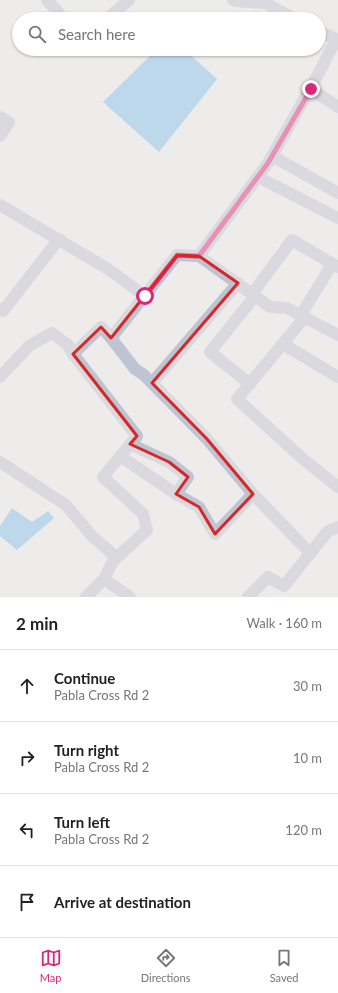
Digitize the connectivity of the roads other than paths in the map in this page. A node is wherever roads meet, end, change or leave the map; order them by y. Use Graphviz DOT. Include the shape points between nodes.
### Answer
graph roads {
  1 [pos="47,0"];
  2 [pos="129,0"];
  3 [pos="233,0"];
  4 [pos="58,12"];
  5 [pos="115,12"];
  6 [pos="282,12"];
  7 [pos="326,34"];
  8 [pos="337,40"];
  9 [pos="311,89"];
  10 [pos="338,107"];
  11 [pos="0,117"];
  12 [pos="0,136"];
  13 [pos="272,156"];
  14 [pos="258,177"];
  15 [pos="338,193"];
  16 [pos="0,205"];
  17 [pos="338,218"];
  18 [pos="58,239"];
  19 [pos="199,256"];
  20 [pos="335,266"];
  21 [pos="238,283"];
  22 [pos="254,295"];
  23 [pos="145,296"];
  24 [pos="0,309"];
  25 [pos="303,316"];
  26 [pos="338,335"];
  27 [pos="111,338"];
  28 [pos="283,344"];
  29 [pos="73,354"];
  30 [pos="338,376"];
  31 [pos="0,377"];
  32 [pos="152,383"];
  33 [pos="250,384"];
  34 [pos="130,444"];
  35 [pos="120,456"];
  36 [pos="0,462"];
  37 [pos="338,488"];
  38 [pos="176,494"];
  39 [pos="253,494"];
  40 [pos="338,527"];
  41 [pos="310,553"];
  42 [pos="116,557"];
  43 [pos="104,579"];
  44 [pos="86,597"];
  45 [pos="130,597"];
  46 [pos="248,597"];
  1 -- 4 [label="street"];
  2 -- 5 [label="street"];
  3 -- 6 [label="street" via="265,3"];
  7 -- 8 [label="street"];
  8 -- 9 [label="street"];
  9 -- 10 [label="street"];
  9 -- 13 [label="street"];
  11 -- 12 [label="street" via="9,122"];
  13 -- 14 [label="street"];
  13 -- 15 [label="street"];
  14 -- 17 [label="street"];
  14 -- 19 [label="street"];
  16 -- 18 [label="street"];
  18 -- 23 [label="street" via="108,268"];
  18 -- 24 [label="street" via="3,311"];
  19 -- 21 [label="street"];
  19 -- 23 [label="street" via="177,255"];
  20 -- 22 [label="street" via="292,240"];
  20 -- 25 [label="street"];
  21 -- 22 [label="street"];
  21 -- 32 [label="street"];
  22 -- 25 [label="street" via="270,307 287,308"];
  22 -- 33 [label="street" via="210,352"];
  23 -- 27 [label="street"];
  25 -- 26 [label="street"];
  25 -- 28 [label="street"];
  27 -- 29 [label="street" via="101,327"];
  27 -- 32 [label="street" via="135,369"];
  28 -- 30 [label="street"];
  28 -- 33 [label="street"];
  29 -- 31 [label="street" via="68,345 52,333 29,346"];
  29 -- 34 [label="street" via="137,436"];
  32 -- 39 [label="street" via="208,440"];
  33 -- 37 [label="street" via="238,399"];
  34 -- 35 [label="street"];
  34 -- 38 [label="street" via="169,462 188,477"];
  35 -- 38 [label="street"];
  35 -- 42 [label="street" via="103,477 143,514 147,530"];
  36 -- 42 [label="street" via="66,505 92,536"];
  38 -- 39 [label="street" via="199,507 215,534"];
  39 -- 41 [label="street"];
  40 -- 41 [label="street" via="328,531"];
  41 -- 46 [label="street" via="284,586 268,577"];
  42 -- 43 [label="street"];
  43 -- 44 [label="street"];
  43 -- 45 [label="street"];
}
